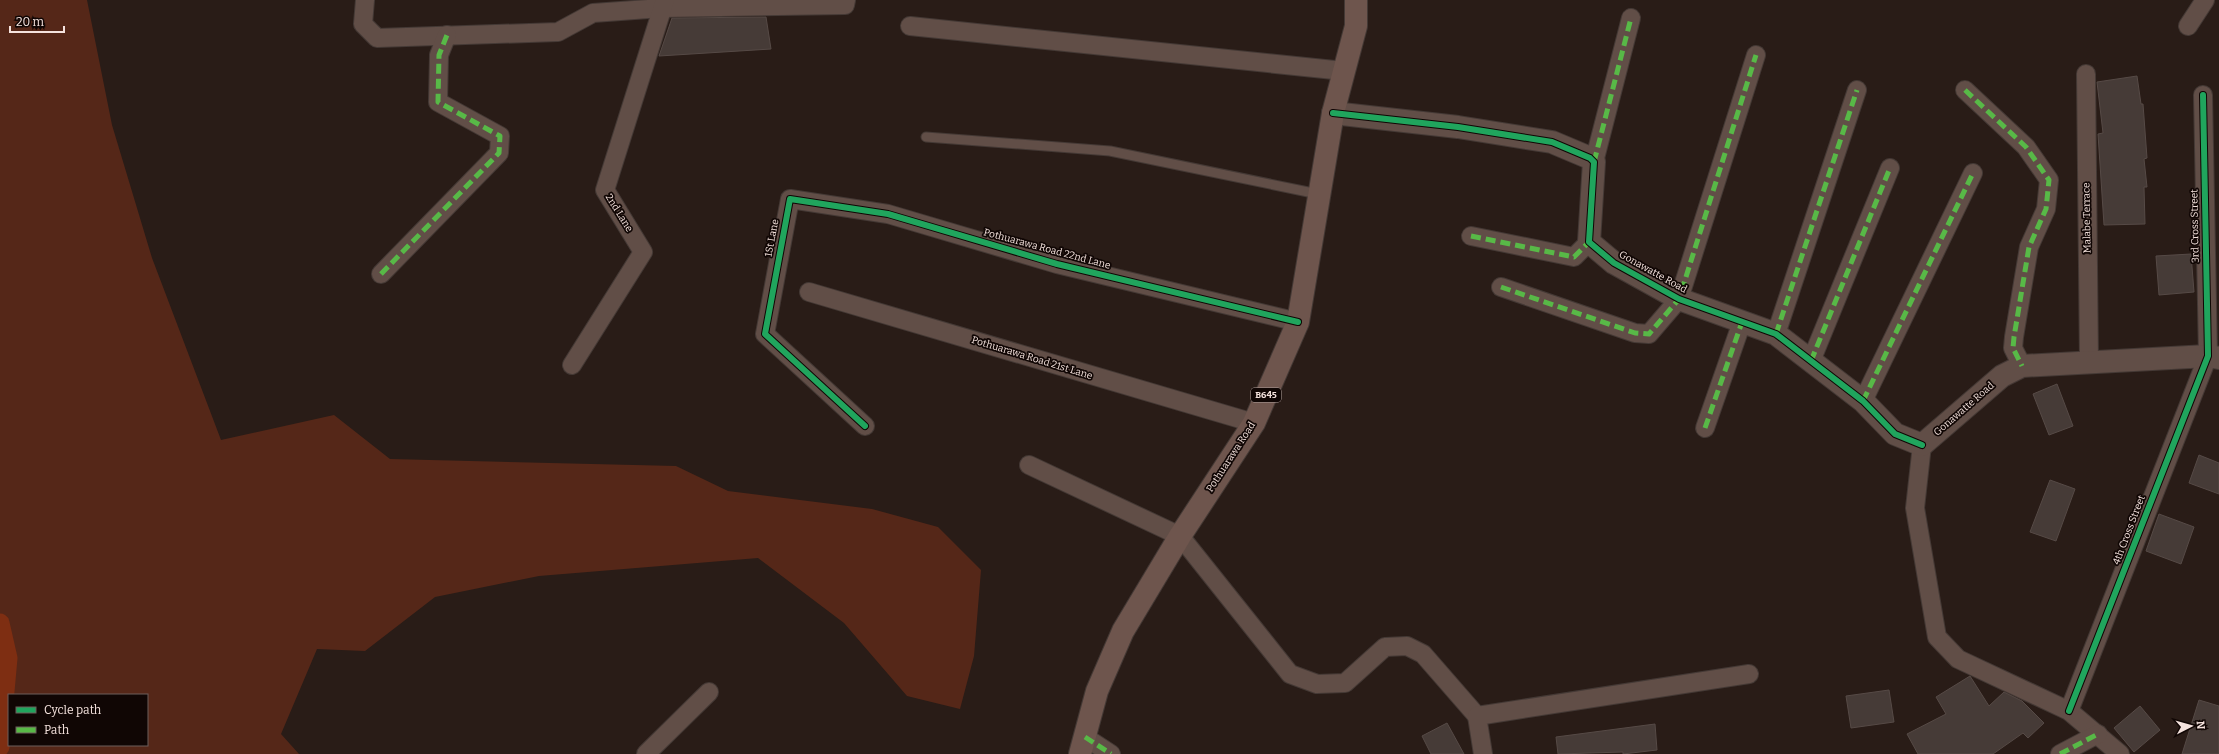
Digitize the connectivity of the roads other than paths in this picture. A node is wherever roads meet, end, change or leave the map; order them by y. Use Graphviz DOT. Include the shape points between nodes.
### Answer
graph roads {
  1 [pos="365,0"];
  2 [pos="846,0"];
  3 [pos="1356,0"];
  4 [pos="2205,0"];
  5 [pos="663,4"];
  6 [pos="1631,18"];
  7 [pos="910,26"];
  8 [pos="2188,26"];
  9 [pos="447,35"];
  10 [pos="1756,56"];
  11 [pos="1344,71"];
  12 [pos="2086,74"];
  13 [pos="1857,90"];
  14 [pos="1965,90"];
  15 [pos="2203,95"];
  16 [pos="1333,112"];
  17 [pos="926,137"];
  18 [pos="1594,162"];
  19 [pos="1890,168"];
  20 [pos="1973,173"];
  21 [pos="1318,194"];
  22 [pos="790,198"];
  23 [pos="1471,236"];
  24 [pos="1589,242"];
  25 [pos="381,274"];
  26 [pos="1501,287"];
  27 [pos="809,292"];
  28 [pos="1678,299"];
  29 [pos="1298,322"];
  30 [pos="1742,322"];
  31 [pos="1776,334"];
  32 [pos="2213,357"];
  33 [pos="1811,361"];
  34 [pos="2089,362"];
  35 [pos="572,365"];
  36 [pos="2022,366"];
  37 [pos="1863,401"];
  38 [pos="1254,423"];
  39 [pos="865,426"];
  40 [pos="1705,428"];
  41 [pos="1922,444"];
  42 [pos="1030,465"];
  43 [pos="1180,536"];
  44 [pos="1749,674"];
  45 [pos="709,692"];
  46 [pos="2069,711"];
  47 [pos="1477,716"];
  48 [pos="2098,734"];
  49 [pos="1082,746"];
  50 [pos="646,754"];
  51 [pos="1111,754"];
  52 [pos="1483,754"];
  53 [pos="2060,754"];
  54 [pos="2120,754"];
  1 -- 9 [label="street" via="363,24 377,38"];
  2 -- 5 [label="street" via="845,5"];
  3 -- 11 [label="main road, Pothuarawa Road / B645" via="1356,26"];
  4 -- 8 [label="street"];
  5 -- 9 [label="street" via="593,13 558,32"];
  5 -- 35 [label="street, 2nd Lane" via="605,190 643,252"];
  6 -- 18 [label="street"];
  7 -- 11 [label="street"];
  9 -- 25 [label="street" via="440,55 438,102 500,136 499,153"];
  10 -- 28 [label="street"];
  11 -- 16 [label="main road, Pothuarawa Road / B645"];
  12 -- 34 [label="street, Malabe Terrace"];
  13 -- 31 [label="street"];
  14 -- 36 [label="street" via="2026,147 2049,180 2046,209 2030,247 2014,337 2013,348"];
  15 -- 32 [label="street, 3rd Cross Street"];
  16 -- 18 [label="street" via="1458,126 1552,142"];
  16 -- 21 [label="main road, Pothuarawa Road / B645"];
  17 -- 21 [label="lane" via="1110,151"];
  18 -- 24 [label="street"];
  19 -- 33 [label="street"];
  20 -- 37 [label="street"];
  21 -- 29 [label="main road, Pothuarawa Road / B645"];
  22 -- 29 [label="street, Pothuarawa Road 22nd Lane" via="888,214 1057,264"];
  22 -- 39 [label="street, 1St Lane" via="765,334"];
  23 -- 24 [label="street" via="1574,257"];
  24 -- 28 [label="street, Gonawatte Road" via="1614,263"];
  26 -- 28 [label="street" via="1635,333 1649,334"];
  27 -- 38 [label="street, Pothuarawa Road 21st Lane"];
  28 -- 30 [label="street, Gonawatte Road"];
  29 -- 38 [label="main road, Pothuarawa Road / B645"];
  30 -- 31 [label="street, Gonawatte Road"];
  30 -- 40 [label="street"];
  31 -- 33 [label="street, Gonawatte Road"];
  32 -- 34 [label="street, Gonawatte Road"];
  32 -- 46 [label="street, 4th Cross Street"];
  33 -- 37 [label="street, Gonawatte Road"];
  34 -- 36 [label="street, Gonawatte Road"];
  36 -- 41 [label="street, Gonawatte Road" via="2002,376"];
  37 -- 41 [label="street, Gonawatte Road" via="1895,434"];
  38 -- 43 [label="main road, Pothuarawa Road / B645"];
  41 -- 46 [label="street" via="1915,508 1937,637 1958,659"];
  42 -- 43 [label="street"];
  43 -- 47 [label="street" via="1290,674 1317,684 1345,683 1385,647 1407,646 1423,654"];
  43 -- 49 [label="main road, Pothuarawa Road / B645" via="1123,632 1097,690"];
  44 -- 47 [label="street"];
  45 -- 50 [label="street"];
  46 -- 48 [label="street"];
  47 -- 52 [label="street"];
  48 -- 53 [label="street"];
  48 -- 54 [label="street"];
  49 -- 51 [label="street"];
}
